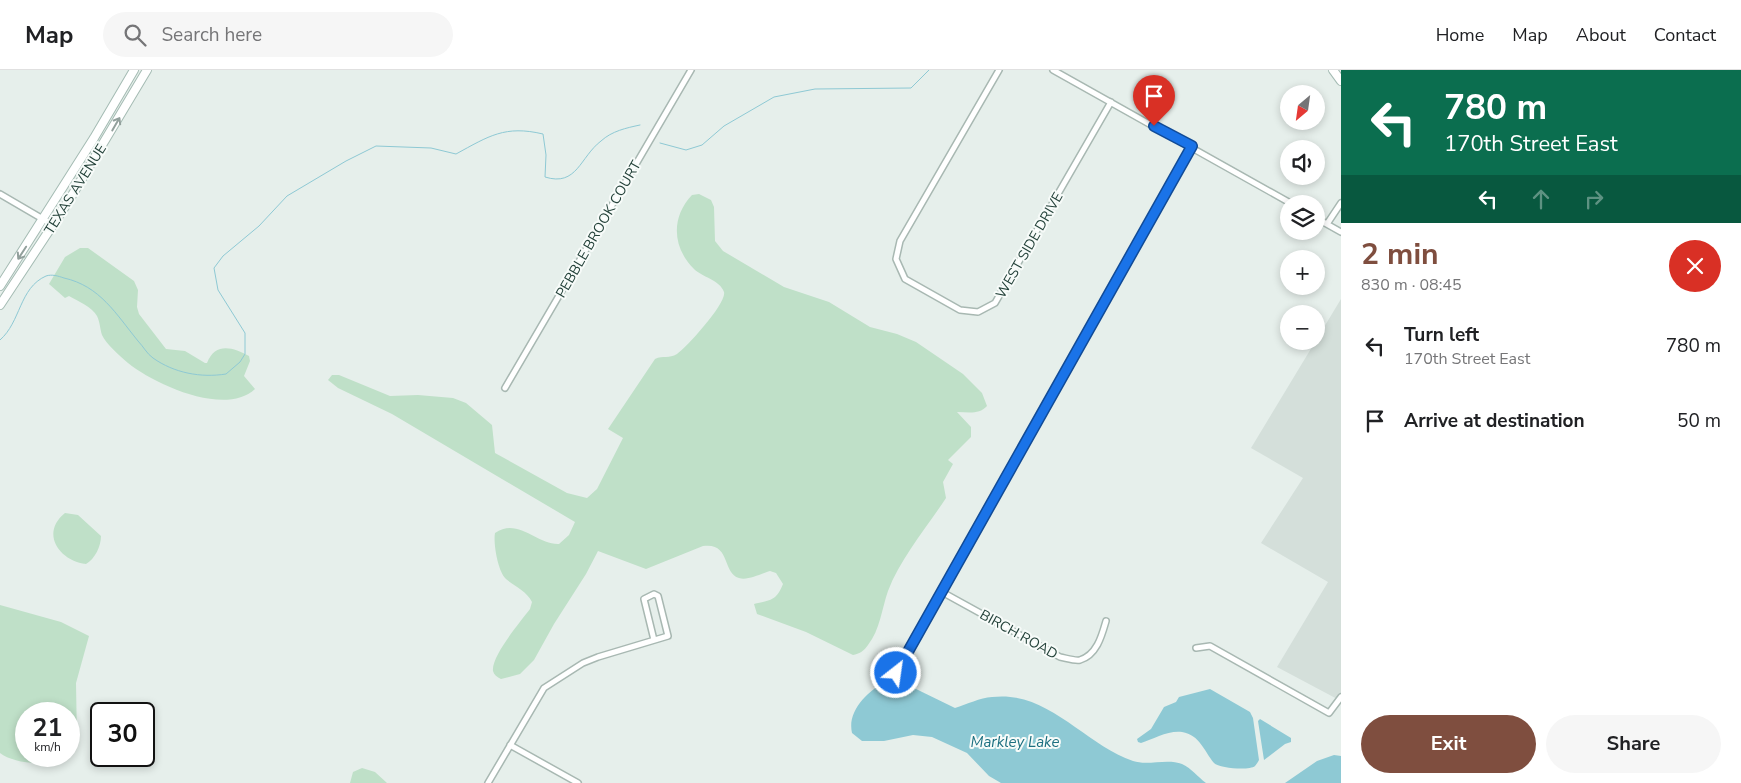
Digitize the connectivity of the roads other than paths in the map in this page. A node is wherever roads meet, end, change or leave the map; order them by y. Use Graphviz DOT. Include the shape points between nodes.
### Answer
graph roads {
  1 [pos="134,70"];
  2 [pos="147,70"];
  3 [pos="691,70"];
  4 [pos="998,70"];
  5 [pos="1053,70"];
  6 [pos="1333,70"];
  7 [pos="1341,81"];
  8 [pos="1111,102"];
  9 [pos="1192,146"];
  10 [pos="0,194"];
  11 [pos="1280,197"];
  12 [pos="1341,203"];
  13 [pos="44,219"];
  14 [pos="1327,224"];
  15 [pos="53,225"];
  16 [pos="1341,232"];
  17 [pos="0,286"];
  18 [pos="0,305"];
  19 [pos="505,388"];
  20 [pos="942,592"];
  21 [pos="1106,621"];
  22 [pos="654,640"];
  23 [pos="1196,648"];
  24 [pos="896,673"];
  25 [pos="1341,697"];
  26 [pos="510,745"];
  27 [pos="488,783"];
  28 [pos="578,783"];
  1 -- 13 [label="main road, TEXAS AVENUE"];
  15 -- 2 [label="main road, TEXAS AVENUE, one-way"];
  3 -- 19 [label="street, PEBBLE BROOK COURT"];
  4 -- 8 [label="street, WEST SIDE DRIVE" via="900,241 896,259 904,279 960,310 978,312 995,303"];
  5 -- 8 [label="street"];
  6 -- 7 [label="main road"];
  8 -- 9 [label="street"];
  9 -- 11 [label="street"];
  9 -- 20 [label="street"];
  10 -- 13 [label="street"];
  12 -- 14 [label="street"];
  13 -- 15 [label="street"];
  13 -- 17 [label="main road, TEXAS AVENUE, one-way"];
  14 -- 16 [label="street"];
  15 -- 18 [label="main road, TEXAS AVENUE"];
  20 -- 21 [label="street, BIRCH ROAD" via="1060,657 1078,661 1090,655 1100,641"];
  20 -- 24 [label="street"];
  22 -- 22 [label="street" via="644,599 654,594 658,596 668,636"];
  22 -- 26 [label="street" via="583,663 544,688"];
  23 -- 25 [label="street" via="1210,646 1329,712"];
  26 -- 27 [label="street"];
  26 -- 28 [label="street"];
}
